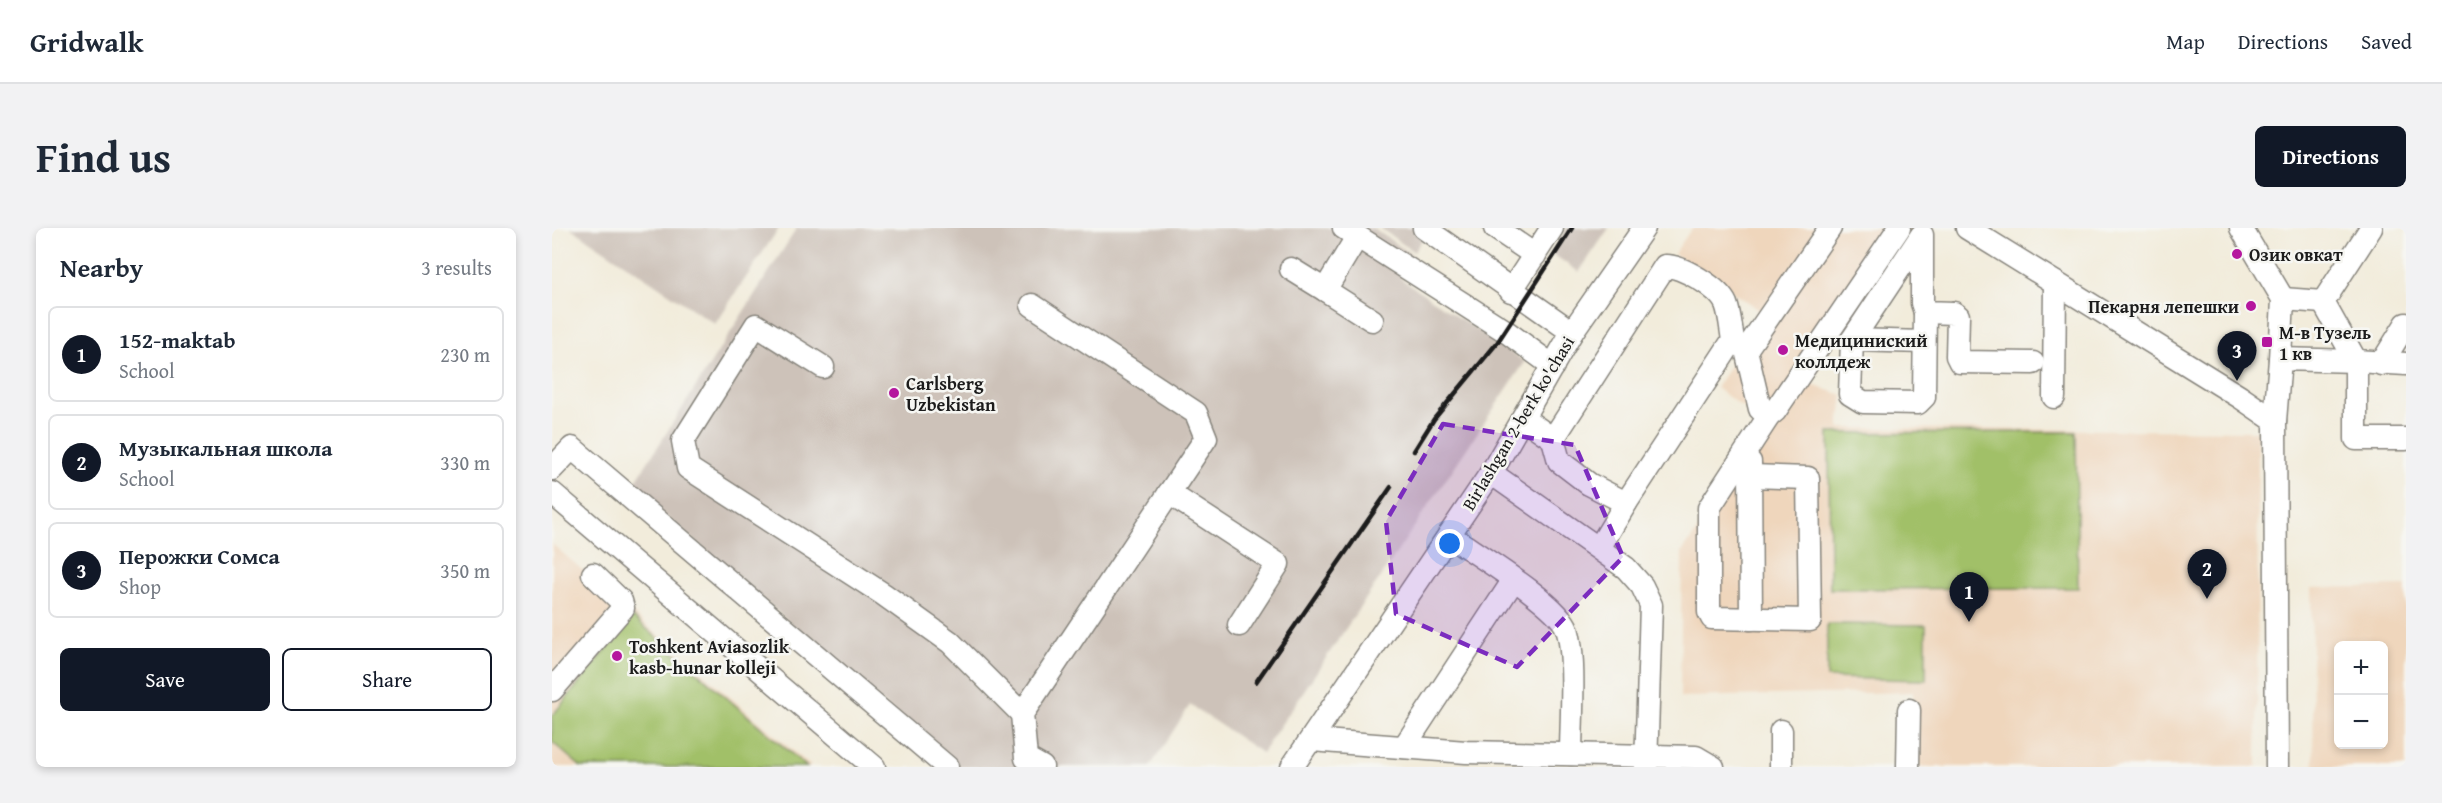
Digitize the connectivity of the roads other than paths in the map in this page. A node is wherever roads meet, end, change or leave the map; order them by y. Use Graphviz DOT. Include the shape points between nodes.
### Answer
graph roads {
  1 [pos="1495,228"];
  2 [pos="1552,228"];
  3 [pos="1644,228"];
  4 [pos="1830,228"];
  5 [pos="1899,228"];
  6 [pos="2371,228"];
  7 [pos="1351,232"];
  8 [pos="1437,232"];
  9 [pos="1924,232"];
  10 [pos="1982,232"];
  11 [pos="2248,232"];
  12 [pos="1534,255"];
  13 [pos="1291,269"];
  14 [pos="2055,283"];
  15 [pos="1325,290"];
  16 [pos="1511,291"];
  17 [pos="2283,299"];
  18 [pos="2322,302"];
  19 [pos="1032,305"];
  20 [pos="1925,312"];
  21 [pos="1372,320"];
  22 [pos="2406,324"];
  23 [pos="1572,332"];
  24 [pos="1852,340"];
  25 [pos="1924,342"];
  26 [pos="2280,359"];
  27 [pos="2356,361"];
  28 [pos="2033,363"];
  29 [pos="2381,364"];
  30 [pos="2406,364"];
  31 [pos="1553,366"];
  32 [pos="823,367"];
  33 [pos="2054,397"];
  34 [pos="1769,416"];
  35 [pos="1523,418"];
  36 [pos="2275,421"];
  37 [pos="1553,439"];
  38 [pos="2406,440"];
  39 [pos="1747,449"];
  40 [pos="552,469"];
  41 [pos="1491,473"];
  42 [pos="1752,476"];
  43 [pos="552,493"];
  44 [pos="1169,493"];
  45 [pos="1626,503"];
  46 [pos="1449,535"];
  47 [pos="1599,548"];
  48 [pos="593,574"];
  49 [pos="1513,581"];
  50 [pos="1751,619"];
  51 [pos="1239,625"];
  52 [pos="552,690"];
  53 [pos="1909,710"];
  54 [pos="1022,714"];
  55 [pos="1781,731"];
  56 [pos="1311,740"];
  57 [pos="1404,747"];
  58 [pos="1571,754"];
  59 [pos="1646,761"];
  60 [pos="874,767"];
  61 [pos="947,767"];
  62 [pos="1042,767"];
  63 [pos="1292,767"];
  64 [pos="1713,767"];
  65 [pos="1781,767"];
  66 [pos="1908,767"];
  67 [pos="2277,767"];
  1 -- 12 [label="street"];
  2 -- 12 [label="street"];
  3 -- 23 [label="street, Birlashgan 2-berk ko'chasi"];
  4 -- 34 [label="street" via="1746,350 1760,409"];
  5 -- 34 [label="street"];
  6 -- 18 [label="street"];
  7 -- 15 [label="street"];
  7 -- 31 [label="street"];
  8 -- 16 [label="street"];
  9 -- 20 [label="street"];
  9 -- 24 [label="street"];
  10 -- 14 [label="street"];
  11 -- 17 [label="street"];
  12 -- 16 [label="street"];
  13 -- 15 [label="street"];
  14 -- 33 [label="street"];
  14 -- 36 [label="street"];
  15 -- 21 [label="street"];
  16 -- 23 [label="street"];
  17 -- 18 [label="street"];
  17 -- 26 [label="street"];
  18 -- 27 [label="street"];
  19 -- 44 [label="street" via="1196,413 1206,438"];
  20 -- 25 [label="street"];
  20 -- 28 [label="street" via="1958,316 1960,362"];
  22 -- 29 [label="street"];
  23 -- 31 [label="street, Birlashgan 2-berk ko'chasi"];
  24 -- 25 [label="street"];
  24 -- 25 [label="street" via="1850,394 1863,402 1918,403 1924,397"];
  26 -- 27 [label="street"];
  26 -- 36 [label="street"];
  27 -- 29 [label="street"];
  27 -- 38 [label="street" via="2356,439"];
  29 -- 30 [label="street"];
  31 -- 35 [label="street, Birlashgan 2-berk ko'chasi"];
  32 -- 54 [label="street" via="756,325 683,441 688,468 950,642"];
  34 -- 39 [label="street"];
  35 -- 37 [label="street"];
  35 -- 41 [label="street, Birlashgan 2-berk ko'chasi"];
  36 -- 67 [label="street"];
  37 -- 45 [label="street" via="1559,461 1588,484"];
  37 -- 45 [label="street" via="1665,266 1675,265 1719,292 1726,304 1734,340"];
  39 -- 42 [label="street"];
  39 -- 50 [label="street" via="1709,508 1709,612 1712,618"];
  40 -- 61 [label="street" via="572,448"];
  41 -- 46 [label="street, Birlashgan 2-berk ko'chasi"];
  41 -- 47 [label="street"];
  42 -- 50 [label="street"];
  42 -- 50 [label="street" via="1808,478 1810,620"];
  43 -- 60 [label="street"];
  44 -- 51 [label="street" via="1278,564"];
  44 -- 54 [label="street"];
  45 -- 47 [label="street"];
  46 -- 49 [label="street"];
  46 -- 56 [label="street, Birlashgan 2-berk ko'chasi"];
  47 -- 59 [label="street" via="1626,568 1642,586 1651,605"];
  48 -- 52 [label="street" via="621,601 623,608"];
  49 -- 57 [label="street"];
  49 -- 58 [label="street" via="1553,609 1567,628 1571,647"];
  53 -- 66 [label="street"];
  54 -- 62 [label="street" via="1026,758"];
  55 -- 65 [label="street"];
  56 -- 57 [label="street"];
  56 -- 63 [label="street, Birlashgan 2-berk ko'chasi"];
  57 -- 58 [label="street"];
  58 -- 59 [label="street"];
  59 -- 64 [label="street" via="1696,757"];
}
